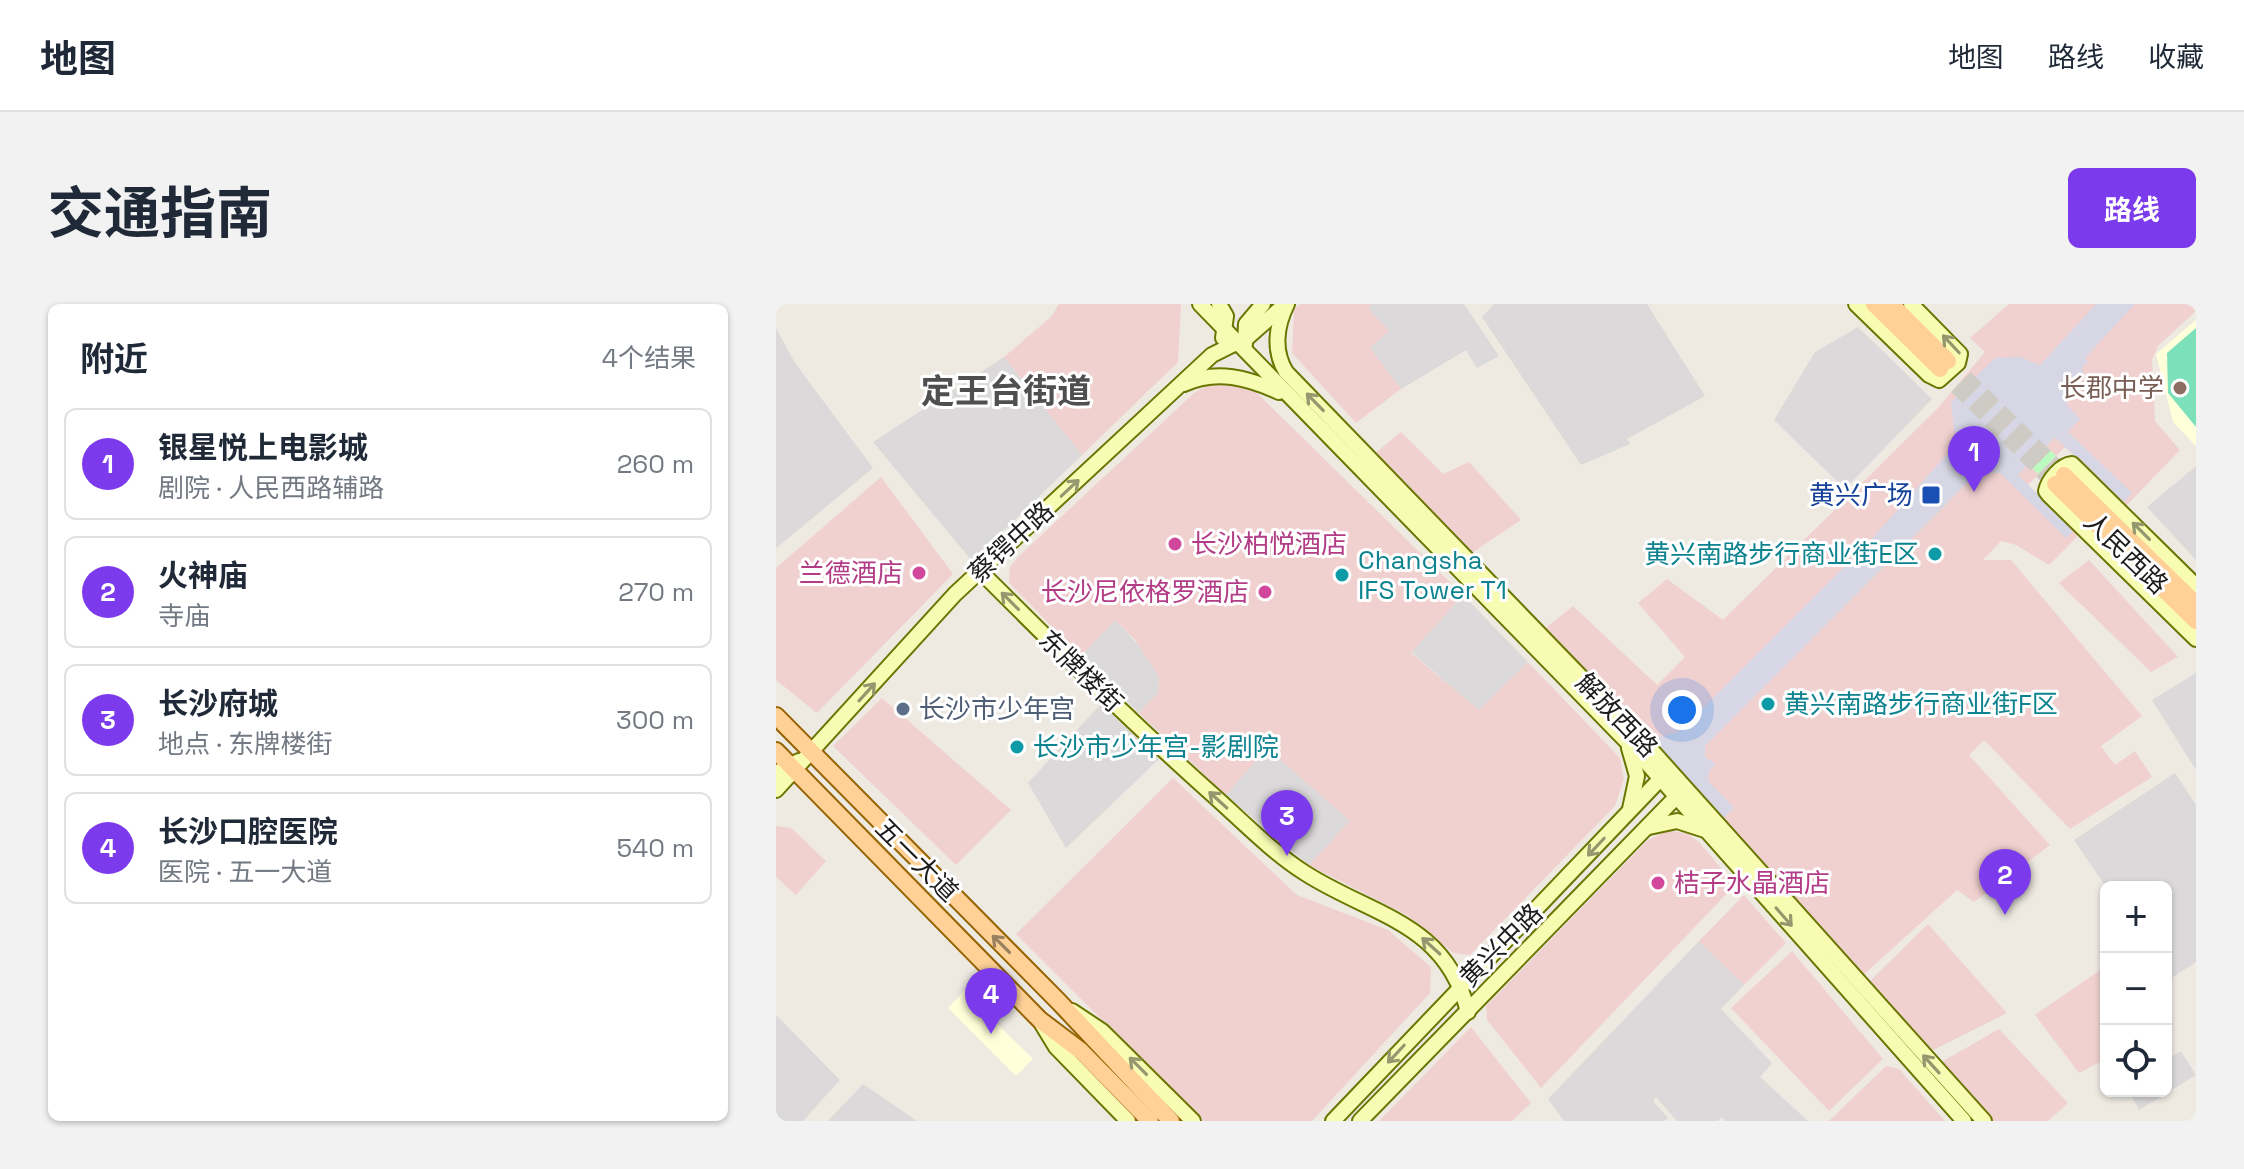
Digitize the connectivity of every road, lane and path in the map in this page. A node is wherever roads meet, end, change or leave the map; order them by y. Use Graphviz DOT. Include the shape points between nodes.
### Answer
graph roads {
  1 [pos="1200,304"];
  2 [pos="1219,304"];
  3 [pos="1263,304"];
  4 [pos="1286,304"];
  5 [pos="1856,304"];
  6 [pos="1874,304"];
  7 [pos="1891,304"];
  8 [pos="1911,304"];
  9 [pos="1225,332"];
  10 [pos="1241,342"];
  11 [pos="1212,355"];
  12 [pos="1180,386"];
  13 [pos="1289,396"];
  14 [pos="981,572"];
  15 [pos="2196,586"];
  16 [pos="2196,604"];
  17 [pos="2196,621"];
  18 [pos="2196,639"];
  19 [pos="776,716"];
  20 [pos="834,729"];
  21 [pos="1623,737"];
  22 [pos="776,751"];
  23 [pos="795,764"];
  24 [pos="829,772"];
  25 [pos="1665,774"];
  26 [pos="812,789"];
  27 [pos="776,790"];
  28 [pos="1681,792"];
  29 [pos="1626,815"];
  30 [pos="1641,832"];
  31 [pos="1710,834"];
  32 [pos="1461,985"];
  33 [pos="1059,1002"];
  34 [pos="1468,1012"];
  35 [pos="1040,1020"];
  36 [pos="1087,1046"];
  37 [pos="1128,1121"];
  38 [pos="1150,1121"];
  39 [pos="1171,1121"];
  40 [pos="1193,1121"];
  41 [pos="1333,1121"];
  42 [pos="1360,1121"];
  43 [pos="1964,1121"];
  44 [pos="1984,1121"];
  1 -- 9 [label="main road"];
  2 -- 9 [label="main road" via="1226,316"];
  3 -- 10 [label="main road" via="1249,318"];
  4 -- 10 [label="main road, 蔡锷中路"];
  25 -- 4 [label="main road, 解放西路, one-way" via="1286,372 1277,335"];
  5 -- 8 [label="main road, one-way" via="1939,380 1958,363 1960,354"];
  6 -- 7 [label="main road" via="1944,365"];
  9 -- 10 [label="main road"];
  9 -- 11 [label="main road"];
  10 -- 11 [label="main road, 蔡锷中路"];
  10 -- 13 [label="main road, 解放西路"];
  11 -- 12 [label="main road, 蔡锷中路"];
  12 -- 13 [label="main road" via="1200,378 1235,376"];
  14 -- 12 [label="main road, 蔡锷中路, one-way"];
  13 -- 21 [label="main road, 解放西路"];
  20 -- 14 [label="main road, 蔡锷中路, one-way"];
  32 -- 14 [label="main road, 东牌楼街, one-way" via="1448,962 1416,932 1292,864 1142,731"];
  15 -- 18 [label="main road, one-way" via="2072,464 2049,482 2049,495"];
  16 -- 17 [label="main road, 人民西路" via="2059,480"];
  19 -- 23 [label="main road, 五一大道"];
  20 -- 23 [label="main road, 蔡锷中路"];
  20 -- 24 [label="main road" via="823,757"];
  21 -- 25 [label="main road, 解放西路"];
  21 -- 29 [label="main road" via="1637,776"];
  22 -- 23 [label="main road, 五一大道"];
  23 -- 24 [label="main road, 五一大道"];
  23 -- 26 [label="main road, 五一大道"];
  23 -- 27 [label="main road, 蔡锷中路"];
  33 -- 24 [label="main road, 五一大道, one-way"];
  25 -- 28 [label="main road, 解放西路"];
  25 -- 29 [label="main road, 黄兴中路"];
  26 -- 27 [label="main road" via="791,785"];
  26 -- 35 [label="main road, 五一大道"];
  28 -- 30 [label="main road, 黄兴中路"];
  28 -- 31 [label="main road, 解放西路"];
  44 -- 28 [label="main road, 解放西路, one-way"];
  29 -- 32 [label="main road, 黄兴中路, one-way"];
  30 -- 31 [label="main road" via="1677,821"];
  30 -- 34 [label="main road, 黄兴中路"];
  31 -- 43 [label="main road, 解放西路, one-way"];
  32 -- 34 [label="main road, 东牌楼街"];
  32 -- 41 [label="main road, 黄兴中路, one-way"];
  33 -- 36 [label="main road, 五一大道"];
  40 -- 33 [label="main road, 五一大道, one-way" via="1102,1031"];
  34 -- 42 [label="main road, 黄兴中路"];
  35 -- 36 [label="main road, 五一大道"];
  35 -- 37 [label="main road, 五一大道" via="1056,1047"];
  36 -- 38 [label="main road, 五一大道"];
  36 -- 39 [label="main road, 五一大道"];
}
